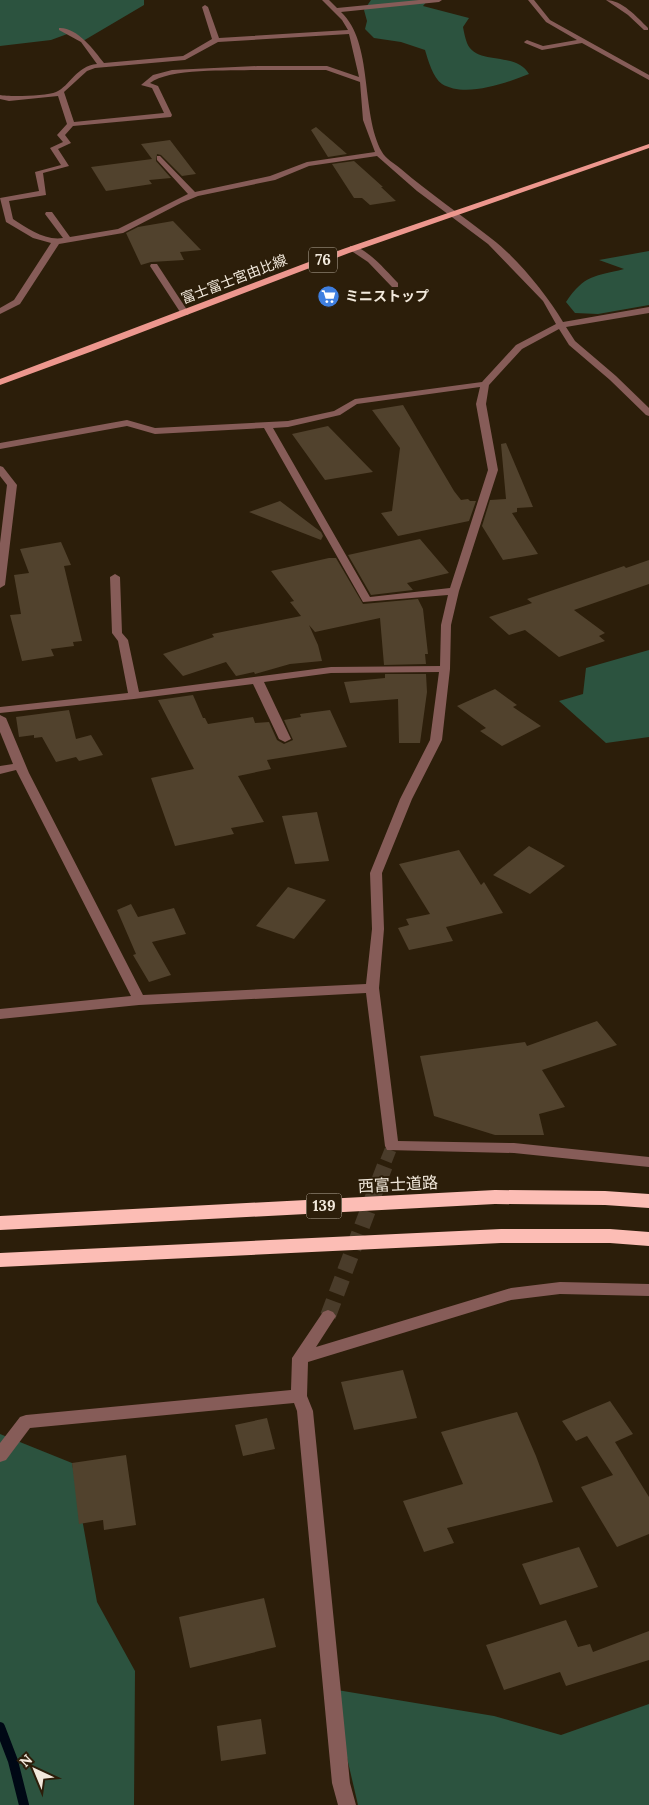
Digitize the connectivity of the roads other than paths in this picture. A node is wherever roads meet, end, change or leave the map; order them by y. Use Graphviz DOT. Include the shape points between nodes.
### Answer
graph roads {
  1 [pos="325,0"];
  2 [pos="370,0"];
  3 [pos="439,0"];
  4 [pos="532,0"];
  5 [pos="609,0"];
  6 [pos="205,7"];
  7 [pos="361,7"];
  8 [pos="338,10"];
  9 [pos="61,29"];
  10 [pos="646,29"];
  11 [pos="352,32"];
  12 [pos="216,40"];
  13 [pos="583,41"];
  14 [pos="527,42"];
  15 [pos="101,64"];
  16 [pos="649,78"];
  17 [pos="363,81"];
  18 [pos="61,94"];
  19 [pos="0,98"];
  20 [pos="71,124"];
  21 [pos="649,146"];
  22 [pos="380,154"];
  23 [pos="160,158"];
  24 [pos="193,195"];
  25 [pos="2,200"];
  26 [pos="451,213"];
  27 [pos="49,214"];
  28 [pos="68,240"];
  29 [pos="56,242"];
  30 [pos="353,248"];
  31 [pos="154,266"];
  32 [pos="395,284"];
  33 [pos="649,310"];
  34 [pos="0,311"];
  35 [pos="185,313"];
  36 [pos="560,325"];
  37 [pos="0,382"];
  38 [pos="485,384"];
  39 [pos="649,413"];
  40 [pos="267,425"];
  41 [pos="0,446"];
  42 [pos="0,469"];
  43 [pos="115,577"];
  44 [pos="0,585"];
  45 [pos="454,591"];
  46 [pos="445,669"];
  47 [pos="257,680"];
  48 [pos="134,696"];
  49 [pos="0,710"];
  50 [pos="0,718"];
  51 [pos="286,739"];
  52 [pos="20,766"];
  53 [pos="0,770"];
  54 [pos="372,988"];
  55 [pos="139,1000"];
  56 [pos="0,1014"];
  57 [pos="649,1162"];
  58 [pos="649,1201"];
  59 [pos="0,1223"];
  60 [pos="649,1239"];
  61 [pos="0,1260"];
  62 [pos="649,1290"];
  63 [pos="328,1316"];
  64 [pos="300,1358"];
  65 [pos="299,1396"];
  66 [pos="0,1455"];
  67 [pos="347,1805"];
  1 -- 8 [label="street"];
  2 -- 7 [label="street"];
  3 -- 7 [label="street"];
  4 -- 13 [label="street" via="548,21"];
  5 -- 10 [label="street"];
  6 -- 12 [label="street"];
  7 -- 8 [label="street"];
  8 -- 11 [label="street"];
  9 -- 15 [label="street" via="83,41"];
  11 -- 12 [label="street"];
  11 -- 17 [label="street"];
  12 -- 15 [label="street" via="180,59"];
  13 -- 14 [label="street" via="542,48"];
  13 -- 16 [label="street"];
  15 -- 18 [label="street" via="85,70"];
  17 -- 20 [label="street" via="327,68 172,72 155,76 144,85 155,86 168,115"];
  17 -- 22 [label="street" via="367,120"];
  18 -- 19 [label="street"];
  18 -- 20 [label="street"];
  20 -- 25 [label="street" via="61,135 67,143 54,148 65,166 39,172 43,193"];
  21 -- 26 [label="main road, 富士富士宮由比線 / 76"];
  22 -- 24 [label="street" via="307,164 272,178"];
  22 -- 26 [label="street"];
  23 -- 24 [label="street"];
  24 -- 28 [label="street" via="120,231"];
  25 -- 29 [label="street" via="9,220 36,236"];
  26 -- 30 [label="main road, 富士富士宮由比線 / 76"];
  26 -- 36 [label="street" via="491,242 525,276 546,300"];
  27 -- 28 [label="street"];
  28 -- 29 [label="street"];
  29 -- 34 [label="street" via="18,302"];
  30 -- 32 [label="street" via="371,260"];
  30 -- 35 [label="main road, 富士富士宮由比線 / 76"];
  31 -- 35 [label="street"];
  33 -- 36 [label="street"];
  35 -- 37 [label="main road, 富士富士宮由比線 / 76"];
  36 -- 38 [label="street" via="519,347"];
  36 -- 39 [label="street" via="572,343"];
  38 -- 40 [label="street" via="355,402 337,413 288,424"];
  38 -- 45 [label="street" via="480,404 493,470"];
  40 -- 41 [label="street" via="155,431 128,422"];
  40 -- 45 [label="street" via="367,600"];
  42 -- 44 [label="street" via="12,485"];
  43 -- 48 [label="street" via="117,633 124,640"];
  45 -- 46 [label="street" via="446,625"];
  46 -- 47 [label="street" via="331,670"];
  46 -- 54 [label="street" via="435,744 406,799 376,873 378,929"];
  47 -- 48 [label="street"];
  47 -- 51 [label="street"];
  48 -- 49 [label="street"];
  50 -- 52 [label="street"];
  52 -- 53 [label="street"];
  52 -- 55 [label="street"];
  54 -- 55 [label="street"];
  54 -- 57 [label="street" via="392,1146 514,1148"];
  55 -- 56 [label="street"];
  58 -- 59 [label="highway, 西富士道路 / 139" via="495,1197"];
  60 -- 61 [label="highway" via="501,1236"];
  62 -- 64 [label="street" via="560,1288 511,1294"];
  63 -- 64 [label="street"];
  64 -- 65 [label="street"];
  65 -- 66 [label="street" via="26,1422"];
  65 -- 67 [label="street" via="305,1411 341,1783"];
}
